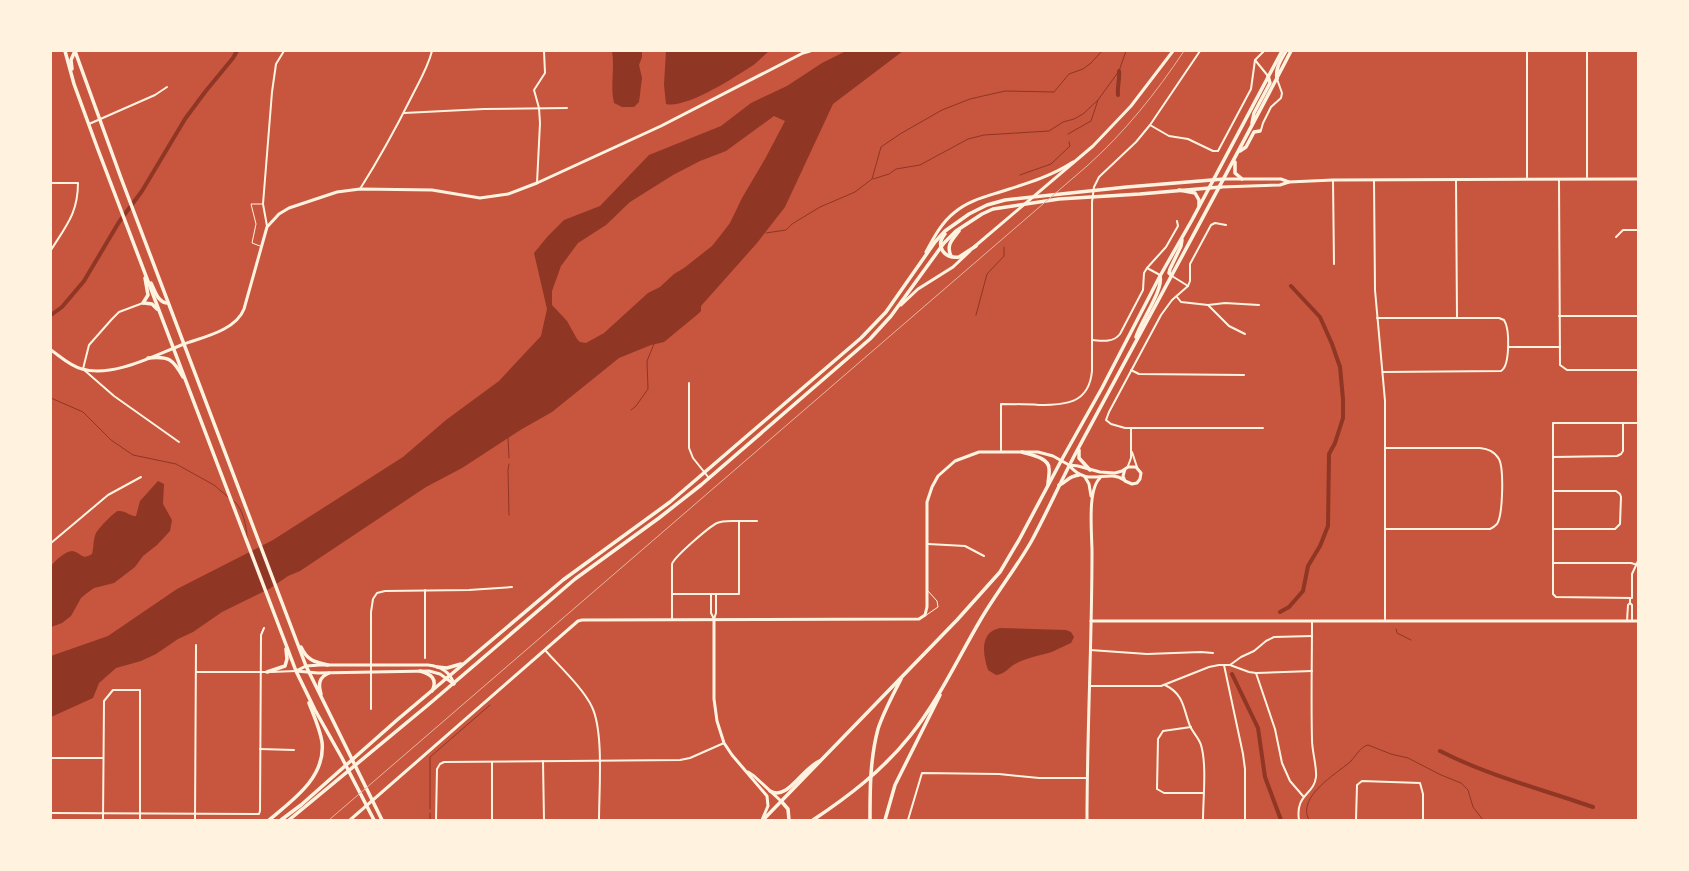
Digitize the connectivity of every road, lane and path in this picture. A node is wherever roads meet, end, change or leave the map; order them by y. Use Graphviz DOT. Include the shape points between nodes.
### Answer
graph roads {
  1 [pos="65,51"];
  2 [pos="75,51"];
  3 [pos="284,51"];
  4 [pos="432,51"];
  5 [pos="544,51"];
  6 [pos="810,51"];
  7 [pos="1173,51"];
  8 [pos="1200,51"];
  9 [pos="1264,51"];
  10 [pos="1282,51"];
  11 [pos="1286,51"];
  12 [pos="1291,51"];
  13 [pos="1527,51"];
  14 [pos="1587,51"];
  15 [pos="1255,60"];
  16 [pos="1268,76"];
  17 [pos="1277,79"];
  18 [pos="167,87"];
  19 [pos="76,90"];
  20 [pos="539,108"];
  21 [pos="567,108"];
  22 [pos="404,113"];
  23 [pos="99,120"];
  24 [pos="89,124"];
  25 [pos="1150,125"];
  26 [pos="1251,129"];
  27 [pos="1260,132"];
  28 [pos="1239,151"];
  29 [pos="1083,156"];
  30 [pos="1236,156"];
  31 [pos="1213,179"];
  32 [pos="1224,179"];
  33 [pos="1242,179"];
  34 [pos="1527,179"];
  35 [pos="1559,179"];
  36 [pos="1587,179"];
  37 [pos="1638,179"];
  38 [pos="1333,180"];
  39 [pos="1374,180"];
  40 [pos="1456,180"];
  41 [pos="1289,182"];
  42 [pos="51,183"];
  43 [pos="537,183"];
  44 [pos="1221,186"];
  45 [pos="1210,187"];
  46 [pos="360,188"];
  47 [pos="1179,190"];
  48 [pos="263,204"];
  49 [pos="1192,220"];
  50 [pos="1177,221"];
  51 [pos="966,224"];
  52 [pos="1226,225"];
  53 [pos="953,226"];
  54 [pos="267,227"];
  55 [pos="1638,230"];
  56 [pos="1183,236"];
  57 [pos="1616,237"];
  58 [pos="261,246"];
  59 [pos="976,246"];
  60 [pos="940,247"];
  61 [pos="51,250"];
  62 [pos="951,256"];
  63 [pos="141,262"];
  64 [pos="1334,264"];
  65 [pos="919,265"];
  66 [pos="1147,268"];
  67 [pos="1171,275"];
  68 [pos="1160,276"];
  69 [pos="1188,286"];
  70 [pos="1177,297"];
  71 [pos="168,303"];
  72 [pos="143,304"];
  73 [pos="1208,305"];
  74 [pos="1259,305"];
  75 [pos="897,308"];
  76 [pos="1559,316"];
  77 [pos="1638,316"];
  78 [pos="1377,318"];
  79 [pos="1457,318"];
  80 [pos="163,319"];
  81 [pos="1245,334"];
  82 [pos="1092,340"];
  83 [pos="184,344"];
  84 [pos="1133,346"];
  85 [pos="1508,347"];
  86 [pos="1560,347"];
  87 [pos="174,348"];
  88 [pos="51,350"];
  89 [pos="148,358"];
  90 [pos="83,369"];
  91 [pos="1131,370"];
  92 [pos="1638,370"];
  93 [pos="1383,372"];
  94 [pos="821,373"];
  95 [pos="1244,375"];
  96 [pos="825,378"];
  97 [pos="689,383"];
  98 [pos="189,388"];
  99 [pos="1638,423"];
  100 [pos="1623,424"];
  101 [pos="1131,428"];
  102 [pos="1263,428"];
  103 [pos="179,442"];
  104 [pos="1079,446"];
  105 [pos="1131,447"];
  106 [pos="1385,448"];
  107 [pos="1001,452"];
  108 [pos="1022,452"];
  109 [pos="1553,457"];
  110 [pos="1061,461"];
  111 [pos="1638,463"];
  112 [pos="1069,465"];
  113 [pos="1127,468"];
  114 [pos="1138,468"];
  115 [pos="1090,470"];
  116 [pos="705,473"];
  117 [pos="1081,475"];
  118 [pos="141,477"];
  119 [pos="709,478"];
  120 [pos="1100,478"];
  121 [pos="1125,481"];
  122 [pos="1059,485"];
  123 [pos="1048,487"];
  124 [pos="1553,491"];
  125 [pos="1638,492"];
  126 [pos="1092,503"];
  127 [pos="739,521"];
  128 [pos="757,521"];
  129 [pos="1385,529"];
  130 [pos="1553,529"];
  131 [pos="51,543"];
  132 [pos="926,544"];
  133 [pos="984,556"];
  134 [pos="1638,562"];
  135 [pos="1553,563"];
  136 [pos="1637,565"];
  137 [pos="512,587"];
  138 [pos="927,589"];
  139 [pos="425,590"];
  140 [pos="672,594"];
  141 [pos="711,594"];
  142 [pos="716,594"];
  143 [pos="1630,598"];
  144 [pos="1630,602"];
  145 [pos="923,617"];
  146 [pos="714,619"];
  147 [pos="672,620"];
  148 [pos="1091,621"];
  149 [pos="1312,621"];
  150 [pos="1385,621"];
  151 [pos="1627,621"];
  152 [pos="1632,621"];
  153 [pos="1638,621"];
  154 [pos="264,628"];
  155 [pos="292,629"];
  156 [pos="281,631"];
  157 [pos="1312,636"];
  158 [pos="196,645"];
  159 [pos="545,650"];
  160 [pos="1090,650"];
  161 [pos="1213,653"];
  162 [pos="425,658"];
  163 [pos="469,660"];
  164 [pos="328,665"];
  165 [pos="371,665"];
  166 [pos="1224,665"];
  167 [pos="1230,665"];
  168 [pos="306,666"];
  169 [pos="437,667"];
  170 [pos="296,671"];
  171 [pos="420,671"];
  172 [pos="1312,671"];
  173 [pos="196,672"];
  174 [pos="261,672"];
  175 [pos="267,672"];
  176 [pos="371,672"];
  177 [pos="309,673"];
  178 [pos="329,673"];
  179 [pos="1256,673"];
  180 [pos="450,676"];
  181 [pos="901,678"];
  182 [pos="446,679"];
  183 [pos="454,684"];
  184 [pos="1165,685"];
  185 [pos="1090,686"];
  186 [pos="303,687"];
  187 [pos="944,687"];
  188 [pos="430,692"];
  189 [pos="326,709"];
  190 [pos="371,709"];
  191 [pos="1190,727"];
  192 [pos="724,742"];
  193 [pos="260,750"];
  194 [pos="294,750"];
  195 [pos="51,758"];
  196 [pos="103,758"];
  197 [pos="599,760"];
  198 [pos="544,761"];
  199 [pos="821,761"];
  200 [pos="492,762"];
  201 [pos="748,772"];
  202 [pos="1087,778"];
  203 [pos="770,791"];
  204 [pos="1203,793"];
  205 [pos="1303,796"];
  206 [pos="781,802"];
  207 [pos="51,813"];
  208 [pos="102,813"];
  209 [pos="140,814"];
  210 [pos="195,814"];
  211 [pos="373,819"];
  212 [pos="102,820"];
  213 [pos="140,820"];
  214 [pos="195,820"];
  215 [pos="269,820"];
  216 [pos="281,820"];
  217 [pos="289,820"];
  218 [pos="350,820"];
  219 [pos="382,820"];
  220 [pos="436,820"];
  221 [pos="492,820"];
  222 [pos="544,820"];
  223 [pos="599,820"];
  224 [pos="763,820"];
  225 [pos="789,820"];
  226 [pos="813,820"];
  227 [pos="870,820"];
  228 [pos="885,820"];
  229 [pos="908,820"];
  230 [pos="1087,820"];
  231 [pos="1203,820"];
  232 [pos="1245,820"];
  233 [pos="1299,820"];
  234 [pos="1356,820"];
  235 [pos="1423,820"];
  1 -- 19 [label="main road"];
  2 -- 19 [label="main road" via="71,63"];
  2 -- 23 [label="main road"];
  3 -- 48 [label="street" via="276,64 272,92"];
  4 -- 22 [label="street"];
  5 -- 20 [label="street" via="545,72 534,90"];
  6 -- 43 [label="street" via="661,126"];
  7 -- 29 [label="street" via="1131,106"];
  8 -- 25 [label="street"];
  9 -- 15 [label="street"];
  10 -- 16 [label="main road"];
  11 -- 17 [label="main road" via="1278,66"];
  12 -- 17 [label="main road"];
  13 -- 34 [label="street"];
  14 -- 36 [label="street"];
  15 -- 16 [label="street"];
  15 -- 25 [label="street" via="1251,89 1218,151 1188,139 1169,136"];
  16 -- 26 [label="main road" via="1270,83 1254,113"];
  16 -- 31 [label="main road"];
  17 -- 26 [label="main road"];
  17 -- 27 [label="street" via="1282,93 1281,98 1271,107"];
  18 -- 23 [label="street"];
  19 -- 24 [label="main road"];
  20 -- 21 [label="street"];
  20 -- 22 [label="street"];
  20 -- 43 [label="street"];
  22 -- 46 [label="street"];
  23 -- 24 [label="street"];
  23 -- 71 [label="main road"];
  24 -- 63 [label="main road"];
  25 -- 82 [label="street" via="1104,172 1094,187"];
  26 -- 28 [label="main road"];
  27 -- 28 [label="main road" via="1254,132 1246,147"];
  28 -- 30 [label="main road"];
  29 -- 59 [label="street"];
  29 -- 65 [label="street" via="1046,178 965,204 944,223"];
  30 -- 32 [label="main road"];
  30 -- 33 [label="main road" via="1234,171"];
  31 -- 32 [label="main road"];
  31 -- 45 [label="main road"];
  31 -- 53 [label="main road" via="1005,200 987,205"];
  32 -- 33 [label="street"];
  32 -- 44 [label="main road"];
  33 -- 41 [label="street" via="1281,179"];
  34 -- 35 [label="street"];
  34 -- 40 [label="street"];
  35 -- 36 [label="street"];
  35 -- 76 [label="street"];
  36 -- 37 [label="street"];
  38 -- 39 [label="street"];
  38 -- 41 [label="street"];
  38 -- 64 [label="street"];
  39 -- 40 [label="street"];
  39 -- 78 [label="street"];
  40 -- 79 [label="street"];
  41 -- 44 [label="street" via="1274,185"];
  42 -- 61 [label="street" via="78,183 75,211"];
  43 -- 46 [label="street" via="508,194 487,198 425,189"];
  44 -- 45 [label="main road"];
  44 -- 67 [label="main road"];
  45 -- 47 [label="main road"];
  45 -- 49 [label="main road"];
  46 -- 54 [label="street" via="337,192 296,205 279,214"];
  47 -- 49 [label="main road" via="1193,192 1198,197 1199,206"];
  47 -- 51 [label="main road" via="1059,199 993,209"];
  48 -- 54 [label="street"];
  48 -- 58 [label="lane" via="251,204 256,224 252,243"];
  49 -- 56 [label="main road"];
  50 -- 66 [label="street" via="1178,226 1166,247"];
  51 -- 60 [label="main road"];
  51 -- 62 [label="main road" via="950,243"];
  52 -- 69 [label="street" via="1211,225 1190,264"];
  53 -- 60 [label="main road" via="943,236"];
  53 -- 65 [label="main road" via="940,235"];
  54 -- 58 [label="street"];
  55 -- 57 [label="street" via="1623,230"];
  56 -- 67 [label="main road" via="1170,269"];
  56 -- 68 [label="main road"];
  58 -- 83 [label="street" via="244,309 238,319 225,328"];
  59 -- 62 [label="main road" via="962,256"];
  59 -- 75 [label="street" via="962,260 922,286"];
  60 -- 62 [label="main road" via="944,253"];
  60 -- 75 [label="main road"];
  63 -- 71 [label="main road" via="160,300"];
  63 -- 72 [label="main road" via="149,292"];
  63 -- 80 [label="main road"];
  65 -- 94 [label="main road" via="866,334"];
  66 -- 68 [label="street"];
  66 -- 82 [label="street" via="1140,296 1120,334 1110,341"];
  67 -- 69 [label="street"];
  67 -- 84 [label="main road"];
  68 -- 84 [label="main road" via="1160,288 1142,319"];
  68 -- 110 [label="main road"];
  69 -- 70 [label="street"];
  70 -- 73 [label="street" via="1181,302"];
  70 -- 91 [label="street" via="1166,307"];
  71 -- 83 [label="main road"];
  72 -- 80 [label="main road" via="155,305"];
  72 -- 90 [label="street" via="119,312 112,319 89,345"];
  73 -- 74 [label="street"];
  73 -- 81 [label="street" via="1229,326"];
  75 -- 96 [label="main road" via="874,336"];
  76 -- 77 [label="street"];
  76 -- 86 [label="street"];
  78 -- 79 [label="street"];
  78 -- 93 [label="street"];
  79 -- 85 [label="street" via="1503,319 1507,326"];
  80 -- 87 [label="main road"];
  82 -- 107 [label="street" via="1092,376 1086,390 1076,400 1063,405 1001,404"];
  83 -- 87 [label="street"];
  83 -- 155 [label="main road"];
  84 -- 104 [label="main road"];
  85 -- 86 [label="street"];
  85 -- 93 [label="street" via="1507,365 1501,372"];
  86 -- 92 [label="street" via="1559,362 1562,368 1567,370"];
  87 -- 89 [label="street"];
  87 -- 98 [label="main road"];
  88 -- 90 [label="street"];
  89 -- 90 [label="street" via="113,371 94,372"];
  89 -- 98 [label="main road" via="162,357 172,361"];
  90 -- 103 [label="street" via="114,396"];
  91 -- 95 [label="street" via="1138,374"];
  91 -- 101 [label="street" via="1106,420 1120,427"];
  93 -- 106 [label="street"];
  94 -- 96 [label="main road"];
  94 -- 116 [label="main road"];
  96 -- 119 [label="main road"];
  97 -- 116 [label="street" via="689,448 693,458"];
  98 -- 156 [label="main road"];
  99 -- 100 [label="street"];
  100 -- 109 [label="street" via="1623,450 1617,456"];
  100 -- 109 [label="street" via="1553,423"];
  101 -- 102 [label="street"];
  101 -- 105 [label="street"];
  104 -- 112 [label="main road"];
  104 -- 115 [label="main road" via="1079,458"];
  105 -- 113 [label="street"];
  105 -- 114 [label="street" via="1133,460"];
  106 -- 129 [label="street"];
  106 -- 129 [label="street" via="1490,450 1500,460 1502,489 1501,514 1497,524 1490,529"];
  107 -- 108 [label="street"];
  107 -- 132 [label="street" via="979,452 961,458 950,464 938,476 927,502"];
  108 -- 110 [label="street" via="1044,453"];
  108 -- 123 [label="main road" via="1047,463 1050,470"];
  109 -- 124 [label="street"];
  110 -- 112 [label="street"];
  110 -- 123 [label="main road"];
  111 -- 125 [label="street"];
  112 -- 115 [label="street"];
  112 -- 117 [label="street"];
  112 -- 122 [label="main road"];
  113 -- 114 [label="street"];
  113 -- 115 [label="street" via="1110,473"];
  113 -- 121 [label="street" via="1123,476"];
  114 -- 121 [label="street" via="1141,475 1137,482 1129,484"];
  116 -- 119 [label="street"];
  116 -- 163 [label="main road" via="670,502 577,569"];
  117 -- 120 [label="street"];
  117 -- 122 [label="main road" via="1069,477"];
  117 -- 126 [label="street" via="1089,484"];
  118 -- 131 [label="street" via="108,494"];
  119 -- 183 [label="main road" via="575,579"];
  120 -- 121 [label="street" via="1120,478"];
  120 -- 126 [label="street" via="1094,486"];
  122 -- 187 [label="main road" via="1030,543 987,610"];
  123 -- 181 [label="main road" via="1016,546 991,584"];
  124 -- 130 [label="street"];
  124 -- 130 [label="street" via="1616,491 1620,494 1621,504 1620,524 1615,529"];
  126 -- 148 [label="street"];
  127 -- 128 [label="street"];
  127 -- 140 [label="street" via="716,523 678,555 672,564"];
  127 -- 142 [label="street" via="739,594"];
  129 -- 150 [label="street"];
  130 -- 135 [label="street"];
  132 -- 133 [label="street" via="964,546"];
  132 -- 138 [label="street"];
  134 -- 136 [label="street"];
  135 -- 136 [label="street"];
  135 -- 143 [label="street" via="1553,594 1556,597"];
  136 -- 143 [label="street" via="1632,574"];
  137 -- 139 [label="street"];
  138 -- 145 [label="street" via="927,607"];
  138 -- 145 [label="lane" via="937,601 938,607"];
  139 -- 162 [label="street"];
  139 -- 165 [label="street" via="382,591 375,595 371,612"];
  140 -- 141 [label="street"];
  140 -- 147 [label="street"];
  141 -- 142 [label="street"];
  141 -- 146 [label="street" via="711,612"];
  142 -- 146 [label="street"];
  143 -- 144 [label="street"];
  144 -- 151 [label="street"];
  144 -- 152 [label="street"];
  145 -- 146 [label="street"];
  146 -- 147 [label="street"];
  146 -- 192 [label="street" via="714,709"];
  147 -- 159 [label="street" via="582,620"];
  148 -- 149 [label="street"];
  148 -- 160 [label="street"];
  149 -- 150 [label="street"];
  149 -- 157 [label="street"];
  150 -- 151 [label="street"];
  151 -- 152 [label="street"];
  152 -- 153 [label="street"];
  154 -- 174 [label="street" via="261,635"];
  155 -- 164 [label="main road" via="312,662"];
  155 -- 168 [label="main road"];
  156 -- 170 [label="main road"];
  156 -- 175 [label="main road" via="287,662 283,667"];
  157 -- 167 [label="street" via="1274,637"];
  157 -- 172 [label="street"];
  158 -- 173 [label="street"];
  159 -- 197 [label="street" via="592,707 598,730"];
  159 -- 218 [label="street"];
  160 -- 161 [label="street" via="1147,654"];
  160 -- 185 [label="street"];
  163 -- 169 [label="main road" via="453,668"];
  163 -- 180 [label="main road"];
  164 -- 165 [label="street"];
  164 -- 168 [label="street"];
  165 -- 169 [label="street"];
  165 -- 176 [label="street"];
  166 -- 167 [label="street"];
  166 -- 184 [label="street" via="1209,667"];
  166 -- 232 [label="street" via="1243,754"];
  167 -- 179 [label="street"];
  168 -- 170 [label="street"];
  168 -- 177 [label="main road"];
  169 -- 180 [label="street"];
  170 -- 175 [label="street"];
  170 -- 177 [label="street"];
  170 -- 186 [label="main road"];
  171 -- 176 [label="street"];
  171 -- 182 [label="street" via="437,672"];
  171 -- 188 [label="main road" via="429,673 434,679 434,686"];
  172 -- 179 [label="street"];
  172 -- 205 [label="street" via="1312,741 1316,775"];
  173 -- 174 [label="street"];
  173 -- 210 [label="street"];
  174 -- 175 [label="street"];
  174 -- 193 [label="street"];
  176 -- 178 [label="street"];
  176 -- 190 [label="street"];
  177 -- 178 [label="street"];
  177 -- 189 [label="main road"];
  178 -- 189 [label="main road" via="323,676 319,686"];
  179 -- 205 [label="street" via="1275,729 1282,763 1290,781"];
  180 -- 182 [label="main road"];
  180 -- 183 [label="street"];
  181 -- 199 [label="main road"];
  181 -- 227 [label="main road" via="884,714 874,745 870,774"];
  182 -- 183 [label="street"];
  182 -- 188 [label="main road"];
  183 -- 217 [label="main road"];
  184 -- 185 [label="street"];
  184 -- 191 [label="street" via="1178,695 1183,703"];
  185 -- 202 [label="street"];
  186 -- 211 [label="main road"];
  186 -- 215 [label="main road" via="320,735 321,759 310,782"];
  187 -- 226 [label="main road" via="909,737 878,771"];
  187 -- 228 [label="main road" via="895,785"];
  188 -- 216 [label="main road"];
  189 -- 219 [label="main road"];
  191 -- 204 [label="street" via="1197,736 1202,752"];
  191 -- 204 [label="street" via="1163,731 1158,739 1157,789 1164,793"];
  192 -- 197 [label="street" via="680,760"];
  192 -- 201 [label="street" via="736,761"];
  193 -- 194 [label="street"];
  193 -- 210 [label="street" via="259,814"];
  195 -- 196 [label="street"];
  196 -- 208 [label="street"];
  196 -- 209 [label="street" via="104,701 113,690 140,690"];
  197 -- 198 [label="street"];
  197 -- 223 [label="street"];
  198 -- 200 [label="street"];
  198 -- 222 [label="street"];
  199 -- 203 [label="main road" via="810,767 784,793 776,794"];
  199 -- 206 [label="main road"];
  200 -- 220 [label="street" via="440,764 436,772"];
  200 -- 221 [label="street"];
  201 -- 203 [label="street"];
  201 -- 224 [label="street" via="768,796 768,806"];
  202 -- 229 [label="street" via="922,773"];
  202 -- 230 [label="street"];
  203 -- 206 [label="street"];
  204 -- 231 [label="street"];
  205 -- 233 [label="street" via="1298,809"];
  206 -- 224 [label="main road"];
  206 -- 225 [label="main road" via="788,809"];
  207 -- 208 [label="street"];
  208 -- 209 [label="street"];
  208 -- 212 [label="street"];
  209 -- 210 [label="street"];
  209 -- 213 [label="street"];
  210 -- 214 [label="street"];
  234 -- 235 [label="street" via="1357,785 1362,781 1420,783 1423,794"];
}
